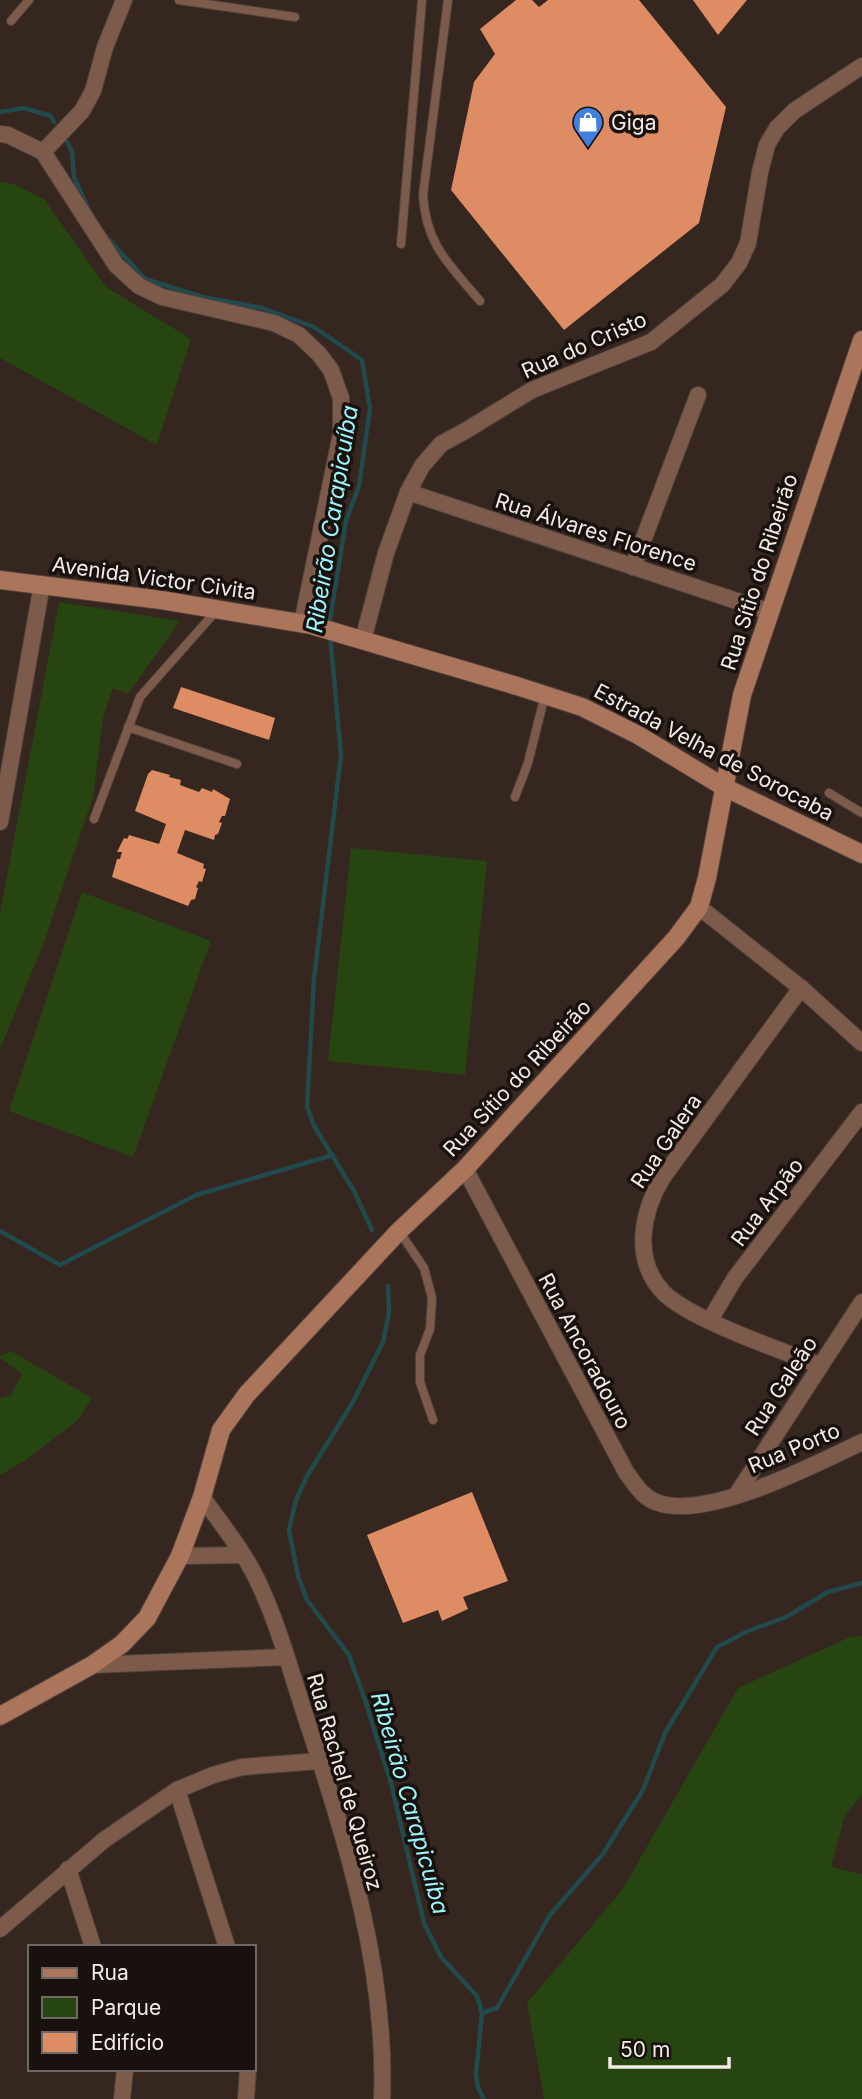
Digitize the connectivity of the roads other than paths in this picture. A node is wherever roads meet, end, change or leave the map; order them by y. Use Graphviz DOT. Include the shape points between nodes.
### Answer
graph roads {
  1 [pos="29,0"];
  2 [pos="124,0"];
  3 [pos="179,0"];
  4 [pos="422,0"];
  5 [pos="448,0"];
  6 [pos="295,17"];
  7 [pos="10,22"];
  8 [pos="862,66"];
  9 [pos="0,134"];
  10 [pos="43,152"];
  11 [pos="401,244"];
  12 [pos="480,301"];
  13 [pos="862,340"];
  14 [pos="698,395"];
  15 [pos="408,492"];
  16 [pos="633,567"];
  17 [pos="0,580"];
  18 [pos="42,584"];
  19 [pos="217,610"];
  20 [pos="769,612"];
  21 [pos="306,624"];
  22 [pos="357,638"];
  23 [pos="545,695"];
  24 [pos="128,727"];
  25 [pos="237,764"];
  26 [pos="724,787"];
  27 [pos="829,793"];
  28 [pos="515,797"];
  29 [pos="862,813"];
  30 [pos="94,819"];
  31 [pos="0,822"];
  32 [pos="862,854"];
  33 [pos="699,907"];
  34 [pos="801,988"];
  35 [pos="862,1043"];
  36 [pos="862,1112"];
  37 [pos="465,1169"];
  38 [pos="399,1231"];
  39 [pos="862,1302"];
  40 [pos="710,1320"];
  41 [pos="819,1366"];
  42 [pos="433,1420"];
  43 [pos="862,1441"];
  44 [pos="737,1494"];
  45 [pos="202,1497"];
  46 [pos="703,1505"];
  47 [pos="243,1555"];
  48 [pos="180,1556"];
  49 [pos="286,1657"];
  50 [pos="92,1665"];
  51 [pos="0,1716"];
  52 [pos="320,1761"];
  53 [pos="177,1790"];
  54 [pos="68,1869"];
  55 [pos="0,1929"];
  56 [pos="92,1945"];
  57 [pos="226,1945"];
  58 [pos="125,2071"];
  59 [pos="248,2071"];
  60 [pos="122,2099"];
  61 [pos="246,2099"];
  62 [pos="382,2099"];
  1 -- 7 [label="lane"];
  2 -- 10 [label="street" via="93,91 82,111"];
  3 -- 6 [label="lane"];
  4 -- 11 [label="lane"];
  5 -- 12 [label="lane" via="423,195 425,215 428,231 443,257"];
  8 -- 15 [label="street, Rua do Cristo" via="794,111 777,128 760,172 748,243 722,285 651,342 531,390 441,444"];
  9 -- 10 [label="street"];
  10 -- 21 [label="street" via="116,265 139,286 162,296 274,323 299,335 331,370 341,398 341,434"];
  13 -- 20 [label="main road, Rua Sítio do Ribeirão"];
  14 -- 16 [label="street"];
  15 -- 16 [label="street, Rua Álvares Florence"];
  15 -- 22 [label="street, Rua do Cristo"];
  16 -- 20 [label="street, Rua Álvares Florence"];
  17 -- 18 [label="main road, Avenida Victor Civita"];
  18 -- 19 [label="main road, Avenida Victor Civita"];
  18 -- 31 [label="street"];
  19 -- 21 [label="main road, Avenida Victor Civita"];
  19 -- 24 [label="lane" via="140,697"];
  20 -- 26 [label="main road, Rua Sítio do Ribeirão" via="742,695"];
  21 -- 22 [label="main road, Estrada Velha de Sorocaba"];
  22 -- 23 [label="main road, Estrada Velha de Sorocaba"];
  23 -- 26 [label="main road, Estrada Velha de Sorocaba" via="582,707 638,735"];
  23 -- 28 [label="lane"];
  24 -- 25 [label="lane"];
  24 -- 30 [label="lane"];
  26 -- 32 [label="main road, Estrada Velha de Sorocaba"];
  26 -- 33 [label="main road, Rua Sítio do Ribeirão"];
  27 -- 29 [label="lane"];
  33 -- 34 [label="street"];
  33 -- 37 [label="main road, Rua Sítio do Ribeirão"];
  34 -- 35 [label="street"];
  34 -- 40 [label="street, Rua Galera" via="663,1177 643,1225 643,1251 662,1291"];
  36 -- 40 [label="street, Rua Arpão" via="735,1278"];
  37 -- 38 [label="main road, Rua Sítio do Ribeirão"];
  37 -- 46 [label="street, Rua Ancoradouro" via="626,1472 642,1494 657,1503"];
  38 -- 42 [label="lane" via="424,1268 432,1298 430,1329 420,1354 420,1381"];
  38 -- 45 [label="main road, Rua Sítio do Ribeirão" via="247,1394 221,1430"];
  39 -- 41 [label="street, Rua Galeão"];
  40 -- 41 [label="street, Rua Galera"];
  41 -- 44 [label="street, Rua Galeão"];
  43 -- 44 [label="street, Rua Porto" via="791,1476"];
  44 -- 46 [label="street, Rua Porto"];
  45 -- 47 [label="street, Rua Rachel de Queiroz"];
  45 -- 48 [label="main road, Rua Sítio do Ribeirão"];
  47 -- 48 [label="street"];
  47 -- 49 [label="street, Rua Rachel de Queiroz" via="260,1584"];
  48 -- 50 [label="main road, Rua Sítio do Ribeirão" via="147,1618 122,1644"];
  49 -- 50 [label="street"];
  49 -- 52 [label="street, Rua Rachel de Queiroz"];
  50 -- 51 [label="main road, Rua Sítio do Ribeirão"];
  52 -- 53 [label="street" via="242,1767"];
  52 -- 62 [label="street, Rua Rachel de Queiroz" via="345,1840 370,1948 382,2041"];
  53 -- 54 [label="street"];
  53 -- 57 [label="street"];
  54 -- 55 [label="street"];
  54 -- 56 [label="street"];
  58 -- 60 [label="street"];
  59 -- 61 [label="street"];
}
